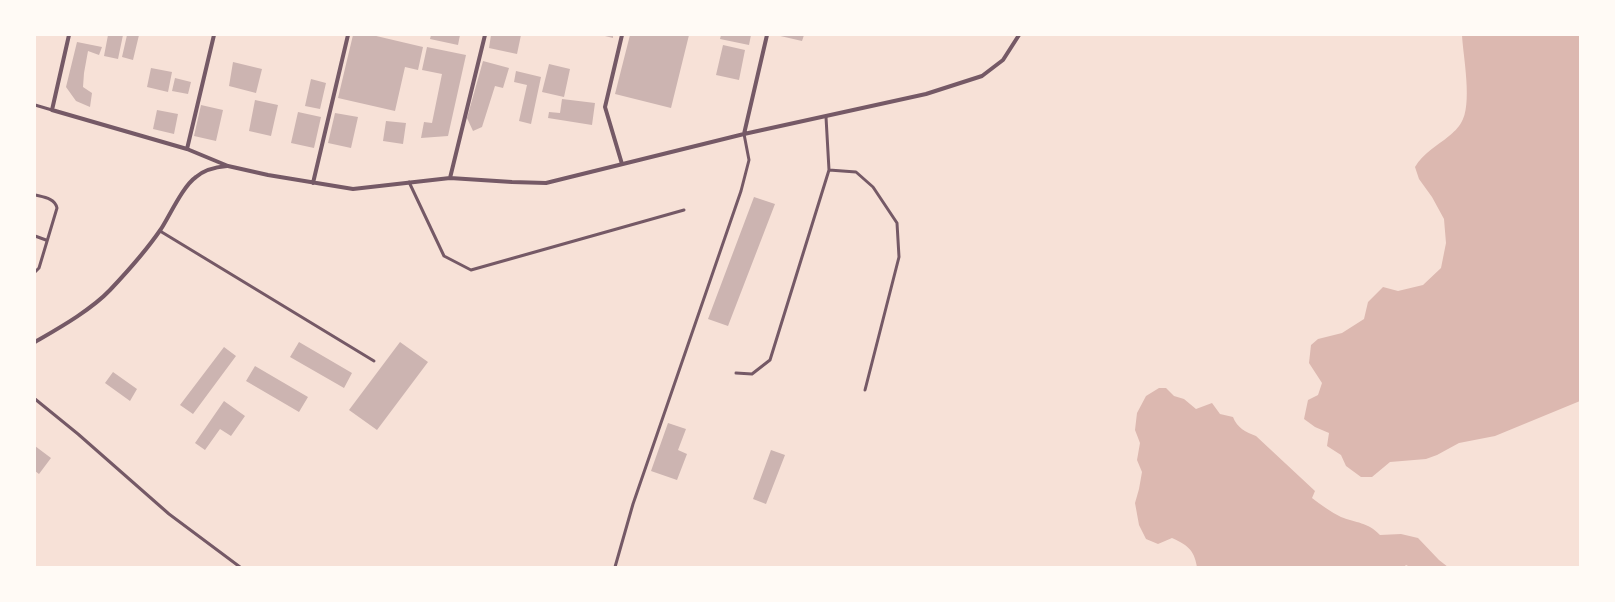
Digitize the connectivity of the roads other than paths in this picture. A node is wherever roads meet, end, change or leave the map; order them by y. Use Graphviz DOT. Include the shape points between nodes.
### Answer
graph roads {
  1 [pos="69,35"];
  2 [pos="214,35"];
  3 [pos="348,35"];
  4 [pos="485,35"];
  5 [pos="622,35"];
  6 [pos="767,35"];
  7 [pos="1019,35"];
  8 [pos="35,106"];
  9 [pos="52,110"];
  10 [pos="826,117"];
  11 [pos="744,134"];
  12 [pos="188,149"];
  13 [pos="622,164"];
  14 [pos="228,166"];
  15 [pos="829,170"];
  16 [pos="450,178"];
  17 [pos="409,182"];
  18 [pos="313,183"];
  19 [pos="35,195"];
  20 [pos="684,210"];
  21 [pos="160,231"];
  22 [pos="35,236"];
  23 [pos="46,240"];
  24 [pos="35,272"];
  25 [pos="35,342"];
  26 [pos="374,361"];
  27 [pos="736,373"];
  28 [pos="865,390"];
  29 [pos="35,399"];
  30 [pos="240,567"];
  31 [pos="616,567"];
  1 -- 9 [label="street"];
  2 -- 12 [label="street"];
  3 -- 18 [label="street"];
  4 -- 16 [label="street"];
  5 -- 13 [label="street" via="605,107"];
  6 -- 11 [label="street"];
  7 -- 10 [label="street" via="1003,60 982,76 926,94"];
  8 -- 9 [label="lane"];
  9 -- 12 [label="street"];
  10 -- 11 [label="street"];
  10 -- 15 [label="lane"];
  11 -- 13 [label="street"];
  11 -- 31 [label="lane" via="749,160 742,191 633,504"];
  12 -- 14 [label="street"];
  13 -- 16 [label="street" via="546,183"];
  14 -- 18 [label="street"];
  14 -- 21 [label="street" via="211,168 195,177"];
  15 -- 27 [label="lane" via="770,360 752,374"];
  15 -- 28 [label="lane" via="856,172 873,188 897,222 899,258"];
  16 -- 17 [label="street"];
  17 -- 18 [label="street" via="353,189"];
  17 -- 20 [label="lane" via="444,256 471,270"];
  19 -- 23 [label="lane" via="52,200 57,208"];
  21 -- 25 [label="street" via="108,292 83,312"];
  21 -- 26 [label="lane"];
  22 -- 23 [label="lane"];
  23 -- 24 [label="lane" via="39,268"];
  29 -- 30 [label="lane" via="169,514"];
}
